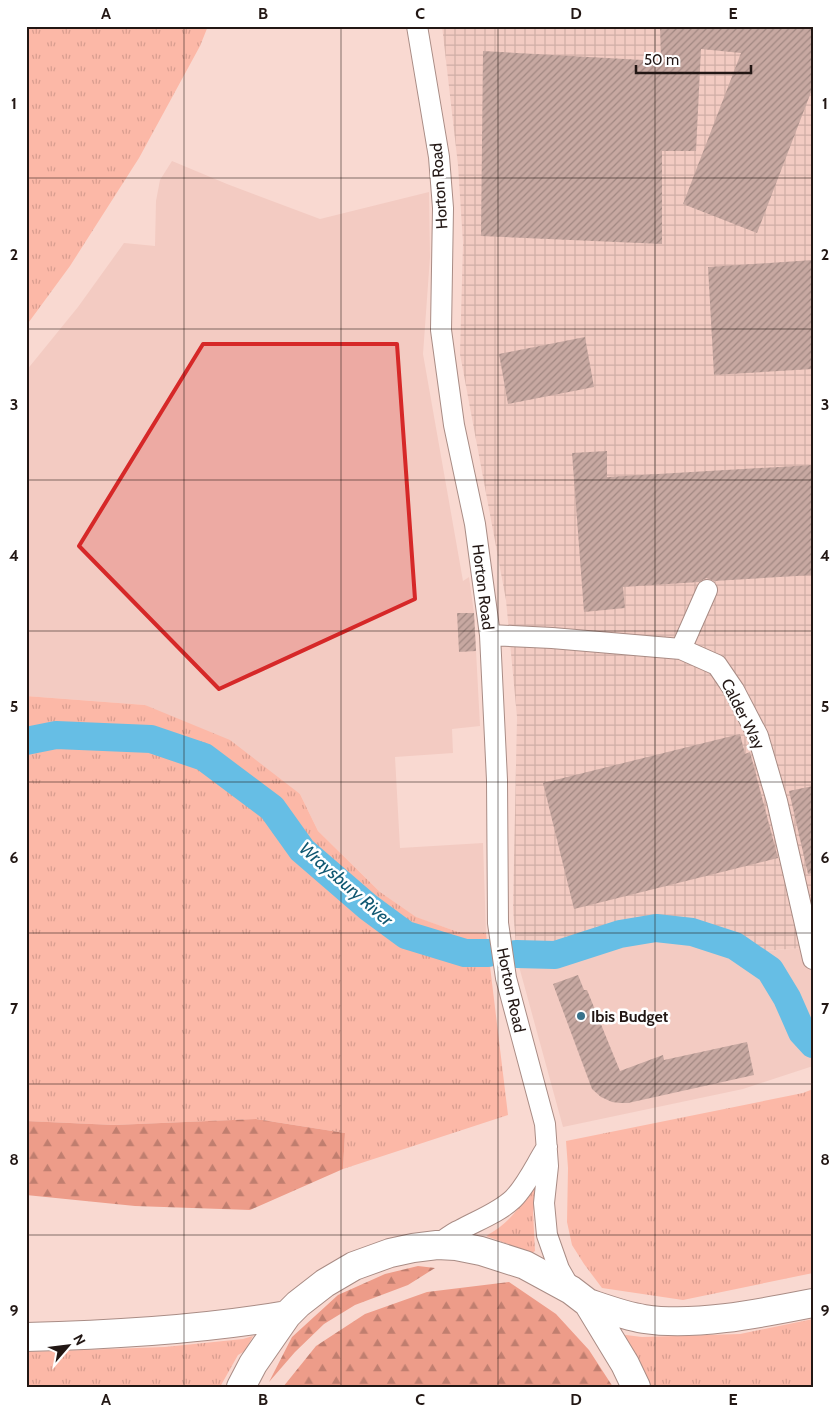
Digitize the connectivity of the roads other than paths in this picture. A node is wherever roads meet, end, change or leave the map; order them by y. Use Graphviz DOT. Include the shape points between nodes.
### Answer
graph roads {
  1 [pos="418,26"];
  2 [pos="707,590"];
  3 [pos="490,635"];
  4 [pos="680,649"];
  5 [pos="813,959"];
  6 [pos="547,1147"];
  7 [pos="437,1245"];
  8 [pos="580,1297"];
  9 [pos="813,1304"];
  10 [pos="287,1315"];
  11 [pos="26,1337"];
  12 [pos="241,1387"];
  13 [pos="636,1387"];
  1 -- 3 [label="street, Horton Road" via="439,157 443,208 441,330 454,425 475,524"];
  2 -- 4 [label="street"];
  3 -- 4 [label="street, Calder Way"];
  3 -- 6 [label="street, Horton Road" via="497,783 498,923 506,978 545,1124"];
  4 -- 5 [label="street, Calder Way" via="717,665 758,736 777,801"];
  6 -- 7 [label="street" via="513,1199"];
  6 -- 8 [label="street, Horton Road" via="544,1203 547,1236 559,1269"];
  7 -- 8 [label="highway" via="481,1251 525,1265"];
  7 -- 10 [label="highway" via="390,1253 354,1266 319,1288"];
  8 -- 9 [label="highway" via="621,1314 663,1321 732,1317"];
  8 -- 13 [label="highway" via="625,1364"];
  10 -- 11 [label="highway" via="119,1334"];
  10 -- 12 [label="highway"];
}
